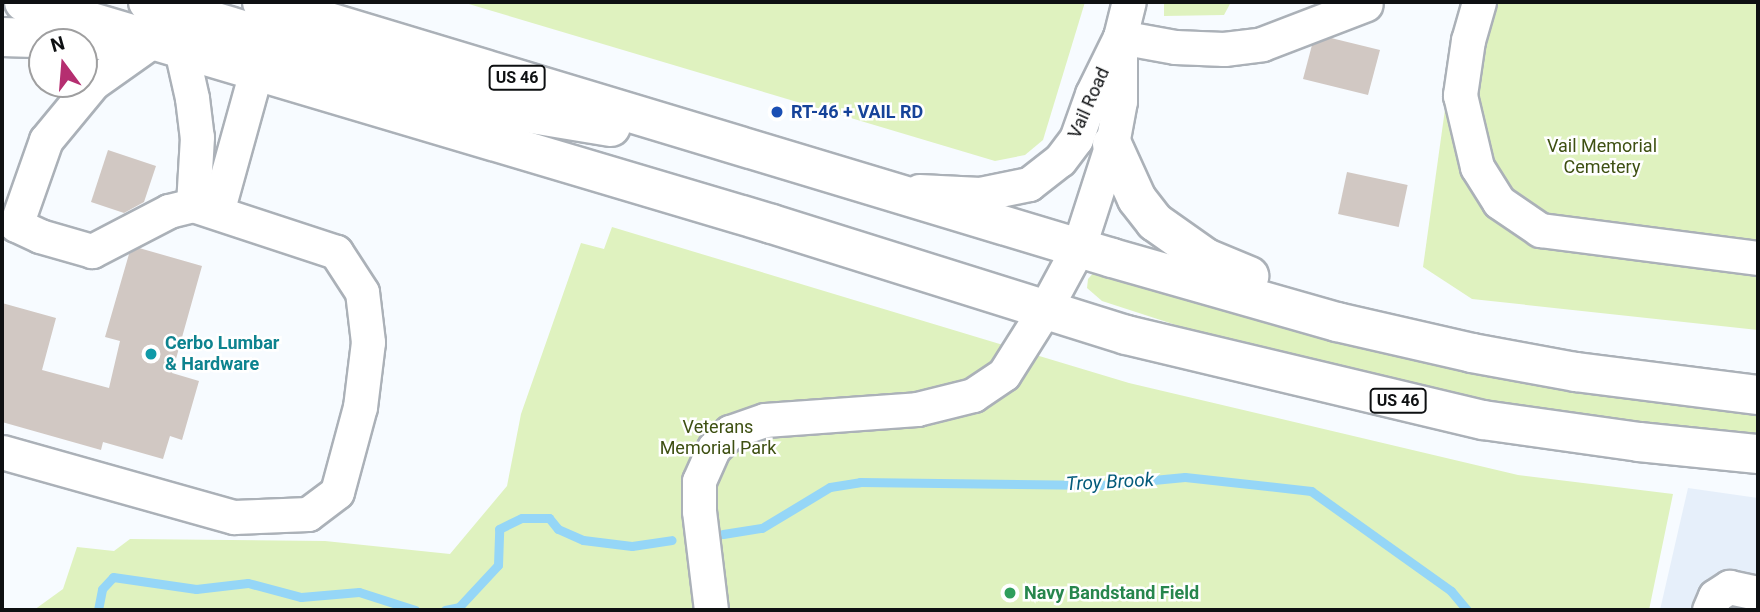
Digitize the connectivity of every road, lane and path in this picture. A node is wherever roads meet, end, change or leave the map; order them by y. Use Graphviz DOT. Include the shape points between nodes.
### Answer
graph roads {
  1 [pos="24,2"];
  2 [pos="148,2"];
  3 [pos="262,2"];
  4 [pos="1129,2"];
  5 [pos="1479,2"];
  6 [pos="1366,4"];
  7 [pos="2,37"];
  8 [pos="1119,37"];
  9 [pos="165,46"];
  10 [pos="257,71"];
  11 [pos="1112,144"];
  12 [pos="772,155"];
  13 [pos="892,190"];
  14 [pos="205,208"];
  15 [pos="9,233"];
  16 [pos="1079,246"];
  17 [pos="1758,258"];
  18 [pos="1045,309"];
  19 [pos="1379,332"];
  20 [pos="1758,395"];
  21 [pos="2,452"];
  22 [pos="1750,458"];
  23 [pos="1758,593"];
  24 [pos="711,610"];
  25 [pos="1709,610"];
  1 -- 9 [label="highway, US 46"];
  2 -- 12 [label="highway" via="520,112"];
  3 -- 12 [label="highway, US 46"];
  4 -- 8 [label="street, Vail Road"];
  5 -- 17 [label="street" via="1460,95 1477,167 1499,202 1540,230"];
  6 -- 8 [label="street" via="1262,44 1237,48 1175,47"];
  7 -- 9 [label="highway"];
  8 -- 11 [label="street, Vail Road" via="1120,101"];
  8 -- 13 [label="street, Vail Road" via="1076,139 1060,160 1028,184 980,194"];
  9 -- 10 [label="highway, US 46"];
  9 -- 14 [label="street" via="192,97"];
  9 -- 15 [label="street" via="93,83 46,141"];
  10 -- 14 [label="street"];
  10 -- 18 [label="highway, US 46"];
  11 -- 16 [label="street, Vail Road"];
  11 -- 19 [label="highway" via="1137,199 1171,236 1206,258"];
  12 -- 13 [label="highway, US 46"];
  13 -- 16 [label="highway, US 46"];
  14 -- 15 [label="street" via="169,211 92,251 40,236"];
  14 -- 21 [label="street" via="336,252 362,292 368,342 360,407 337,492 309,514 234,517"];
  16 -- 18 [label="street, Vail Road"];
  16 -- 19 [label="highway, US 46"];
  18 -- 22 [label="highway, US 46" via="1126,335 1483,421"];
  18 -- 24 [label="street, Vail Road" via="1004,374 973,395 917,409 765,420 730,432 714,448 699,481 698,512"];
  19 -- 20 [label="highway, US 46" via="1576,372"];
  23 -- 25 [label="street" via="1730,587 1715,596"];
}
